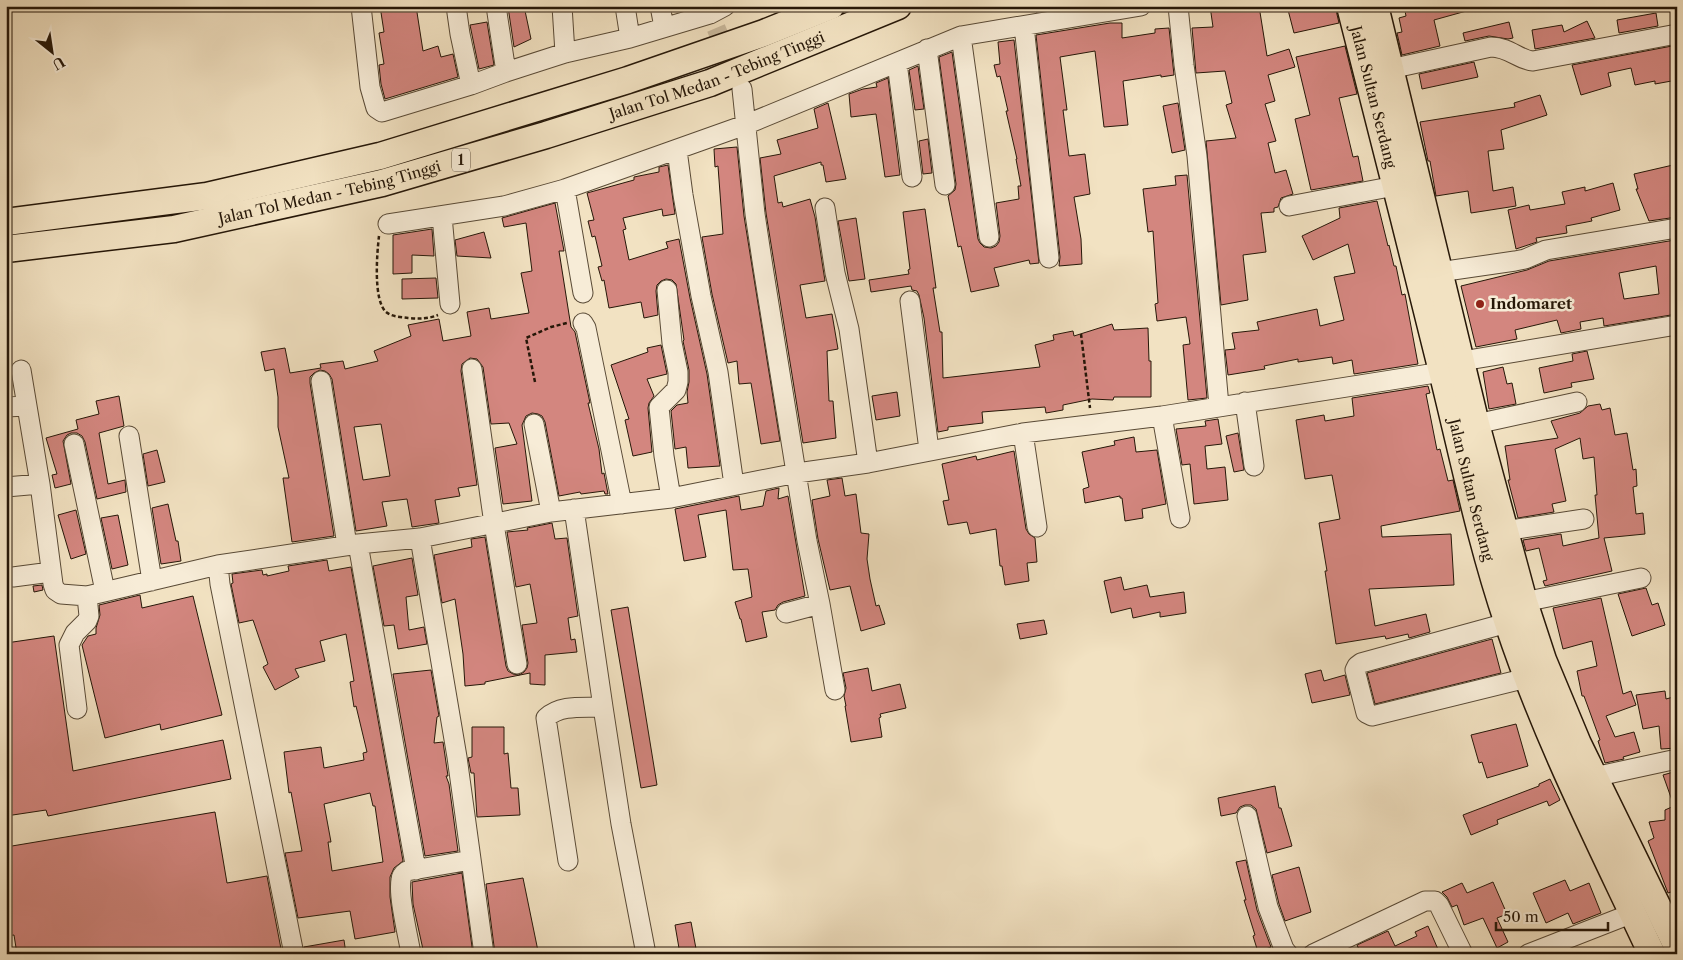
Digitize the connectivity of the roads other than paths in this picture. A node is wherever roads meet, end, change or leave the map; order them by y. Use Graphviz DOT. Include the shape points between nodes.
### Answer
graph roads {
  1 [pos="361,6"];
  2 [pos="456,6"];
  3 [pos="496,6"];
  4 [pos="562,6"];
  5 [pos="625,6"];
  6 [pos="660,6"];
  7 [pos="831,6"];
  8 [pos="898,6"];
  9 [pos="1141,6"];
  10 [pos="1178,6"];
  11 [pos="1350,6"];
  12 [pos="1376,6"];
  13 [pos="717,16"];
  14 [pos="1024,26"];
  15 [pos="664,27"];
  16 [pos="1677,34"];
  17 [pos="960,36"];
  18 [pos="630,38"];
  19 [pos="927,49"];
  20 [pos="565,53"];
  21 [pos="897,63"];
  22 [pos="1390,69"];
  23 [pos="506,72"];
  24 [pos="471,85"];
  25 [pos="742,89"];
  26 [pos="745,125"];
  27 [pos="677,150"];
  28 [pos="912,177"];
  29 [pos="945,185"];
  30 [pos="1395,186"];
  31 [pos="564,189"];
  32 [pos="1289,206"];
  33 [pos="824,208"];
  34 [pos="442,216"];
  35 [pos="6,222"];
  36 [pos="388,224"];
  37 [pos="1677,228"];
  38 [pos="989,237"];
  39 [pos="6,248"];
  40 [pos="1049,258"];
  41 [pos="1439,272"];
  42 [pos="667,290"];
  43 [pos="583,292"];
  44 [pos="910,300"];
  45 [pos="450,304"];
  46 [pos="583,323"];
  47 [pos="1677,325"];
  48 [pos="1452,366"];
  49 [pos="472,369"];
  50 [pos="21,370"];
  51 [pos="321,381"];
  52 [pos="1245,402"];
  53 [pos="1577,402"];
  54 [pos="26,406"];
  55 [pos="1219,406"];
  56 [pos="6,407"];
  57 [pos="1162,416"];
  58 [pos="534,424"];
  59 [pos="1476,424"];
  60 [pos="1022,433"];
  61 [pos="129,436"];
  62 [pos="74,444"];
  63 [pos="929,450"];
  64 [pos="868,463"];
  65 [pos="1254,466"];
  66 [pos="797,473"];
  67 [pos="40,484"];
  68 [pos="734,485"];
  69 [pos="6,487"];
  70 [pos="671,498"];
  71 [pos="622,504"];
  72 [pos="574,509"];
  73 [pos="551,512"];
  74 [pos="1180,518"];
  75 [pos="1584,519"];
  76 [pos="494,524"];
  77 [pos="1037,527"];
  78 [pos="1504,531"];
  79 [pos="420,538"];
  80 [pos="353,545"];
  81 [pos="218,565"];
  82 [pos="51,572"];
  83 [pos="14,577"];
  84 [pos="1641,578"];
  85 [pos="152,581"];
  86 [pos="105,591"];
  87 [pos="87,596"];
  88 [pos="1524,602"];
  89 [pos="820,604"];
  90 [pos="786,613"];
  91 [pos="1507,623"];
  92 [pos="517,664"];
  93 [pos="1527,678"];
  94 [pos="835,690"];
  95 [pos="603,707"];
  96 [pos="78,709"];
  97 [pos="1677,759"];
  98 [pos="1594,777"];
  99 [pos="1247,816"];
  100 [pos="471,860"];
  101 [pos="568,861"];
  102 [pos="416,870"];
  103 [pos="1633,913"];
  104 [pos="1677,946"];
  105 [pos="294,954"];
  106 [pos="411,954"];
  107 [pos="484,954"];
  108 [pos="646,954"];
  109 [pos="1288,954"];
  110 [pos="1313,954"];
  111 [pos="1463,954"];
  112 [pos="1528,954"];
  113 [pos="1652,954"];
  1 -- 24 [label="street" via="370,86 378,110 382,112"];
  2 -- 24 [label="street"];
  3 -- 23 [label="street"];
  4 -- 20 [label="street"];
  5 -- 18 [label="street"];
  6 -- 15 [label="street"];
  7 -- 35 [label="highway, Jalan Tol Medan - Tebing Tinggi / 1" via="628,80 380,156 207,196"];
  8 -- 39 [label="highway, Jalan Tol Medan - Tebing Tinggi / 1" via="710,82 382,183 174,229"];
  9 -- 14 [label="street"];
  10 -- 55 [label="street" via="1197,156"];
  11 -- 30 [label="highway, Jalan Sultan Serdang"];
  12 -- 22 [label="highway, Jalan Sultan Serdang"];
  13 -- 15 [label="street"];
  14 -- 17 [label="street"];
  14 -- 40 [label="street"];
  15 -- 18 [label="street"];
  16 -- 22 [label="street" via="1533,61 1491,46"];
  17 -- 19 [label="street"];
  17 -- 38 [label="street"];
  18 -- 20 [label="street"];
  19 -- 21 [label="street"];
  19 -- 29 [label="street"];
  20 -- 23 [label="street"];
  21 -- 26 [label="street"];
  21 -- 28 [label="street"];
  22 -- 41 [label="highway, Jalan Sultan Serdang"];
  23 -- 24 [label="street"];
  25 -- 26 [label="street"];
  26 -- 27 [label="street"];
  26 -- 66 [label="street" via="763,267"];
  27 -- 31 [label="street"];
  27 -- 68 [label="street" via="701,296 718,372"];
  30 -- 32 [label="street"];
  30 -- 48 [label="highway, Jalan Sultan Serdang"];
  31 -- 34 [label="street" via="504,206"];
  31 -- 43 [label="street"];
  33 -- 64 [label="street" via="848,329"];
  34 -- 36 [label="street"];
  34 -- 45 [label="street"];
  37 -- 41 [label="street" via="1546,250 1515,261"];
  41 -- 48 [label="highway, Jalan Sultan Serdang"];
  42 -- 70 [label="street" via="678,382 676,390 659,407"];
  44 -- 63 [label="street"];
  46 -- 71 [label="street"];
  47 -- 48 [label="street"];
  48 -- 52 [label="street"];
  48 -- 59 [label="highway, Jalan Sultan Serdang"];
  48 -- 91 [label="highway, Jalan Sultan Serdang" via="1489,559"];
  49 -- 76 [label="street"];
  50 -- 54 [label="street"];
  51 -- 80 [label="street"];
  52 -- 55 [label="street"];
  52 -- 65 [label="street"];
  53 -- 59 [label="street"];
  54 -- 56 [label="street"];
  54 -- 67 [label="street"];
  55 -- 57 [label="street"];
  57 -- 60 [label="street"];
  57 -- 74 [label="street"];
  58 -- 73 [label="street"];
  59 -- 78 [label="highway, Jalan Sultan Serdang"];
  60 -- 63 [label="street"];
  60 -- 77 [label="street"];
  61 -- 85 [label="street"];
  62 -- 86 [label="street"];
  63 -- 64 [label="street"];
  64 -- 66 [label="street"];
  66 -- 68 [label="street"];
  66 -- 89 [label="street"];
  67 -- 69 [label="street"];
  67 -- 82 [label="street"];
  68 -- 70 [label="street"];
  70 -- 71 [label="street"];
  71 -- 72 [label="street"];
  72 -- 73 [label="street"];
  72 -- 95 [label="street"];
  73 -- 76 [label="street"];
  75 -- 78 [label="street"];
  76 -- 79 [label="street"];
  76 -- 92 [label="street"];
  78 -- 88 [label="highway, Jalan Sultan Serdang"];
  79 -- 80 [label="street"];
  79 -- 100 [label="street"];
  80 -- 81 [label="street"];
  80 -- 102 [label="street"];
  81 -- 85 [label="street"];
  81 -- 105 [label="street"];
  82 -- 83 [label="street"];
  82 -- 87 [label="street" via="55,590 61,594"];
  84 -- 88 [label="street"];
  85 -- 86 [label="street"];
  86 -- 87 [label="street"];
  87 -- 96 [label="street" via="89,616 69,645"];
  88 -- 98 [label="highway, Jalan Sultan Serdang" via="1552,682"];
  89 -- 90 [label="street"];
  89 -- 94 [label="street"];
  91 -- 93 [label="highway, Jalan Sultan Serdang"];
  91 -- 93 [label="street" via="1362,662 1355,670 1367,715"];
  93 -- 103 [label="highway, Jalan Sultan Serdang" via="1578,801"];
  95 -- 101 [label="street" via="561,709 546,718"];
  95 -- 108 [label="street"];
  97 -- 98 [label="street"];
  98 -- 104 [label="highway, Jalan Sultan Serdang"];
  99 -- 109 [label="street" via="1268,907"];
  100 -- 102 [label="street"];
  100 -- 107 [label="street"];
  102 -- 106 [label="street" via="408,871 401,879"];
  103 -- 112 [label="street"];
  103 -- 113 [label="highway, Jalan Sultan Serdang"];
  110 -- 111 [label="street" via="1430,900 1439,904"];
}
